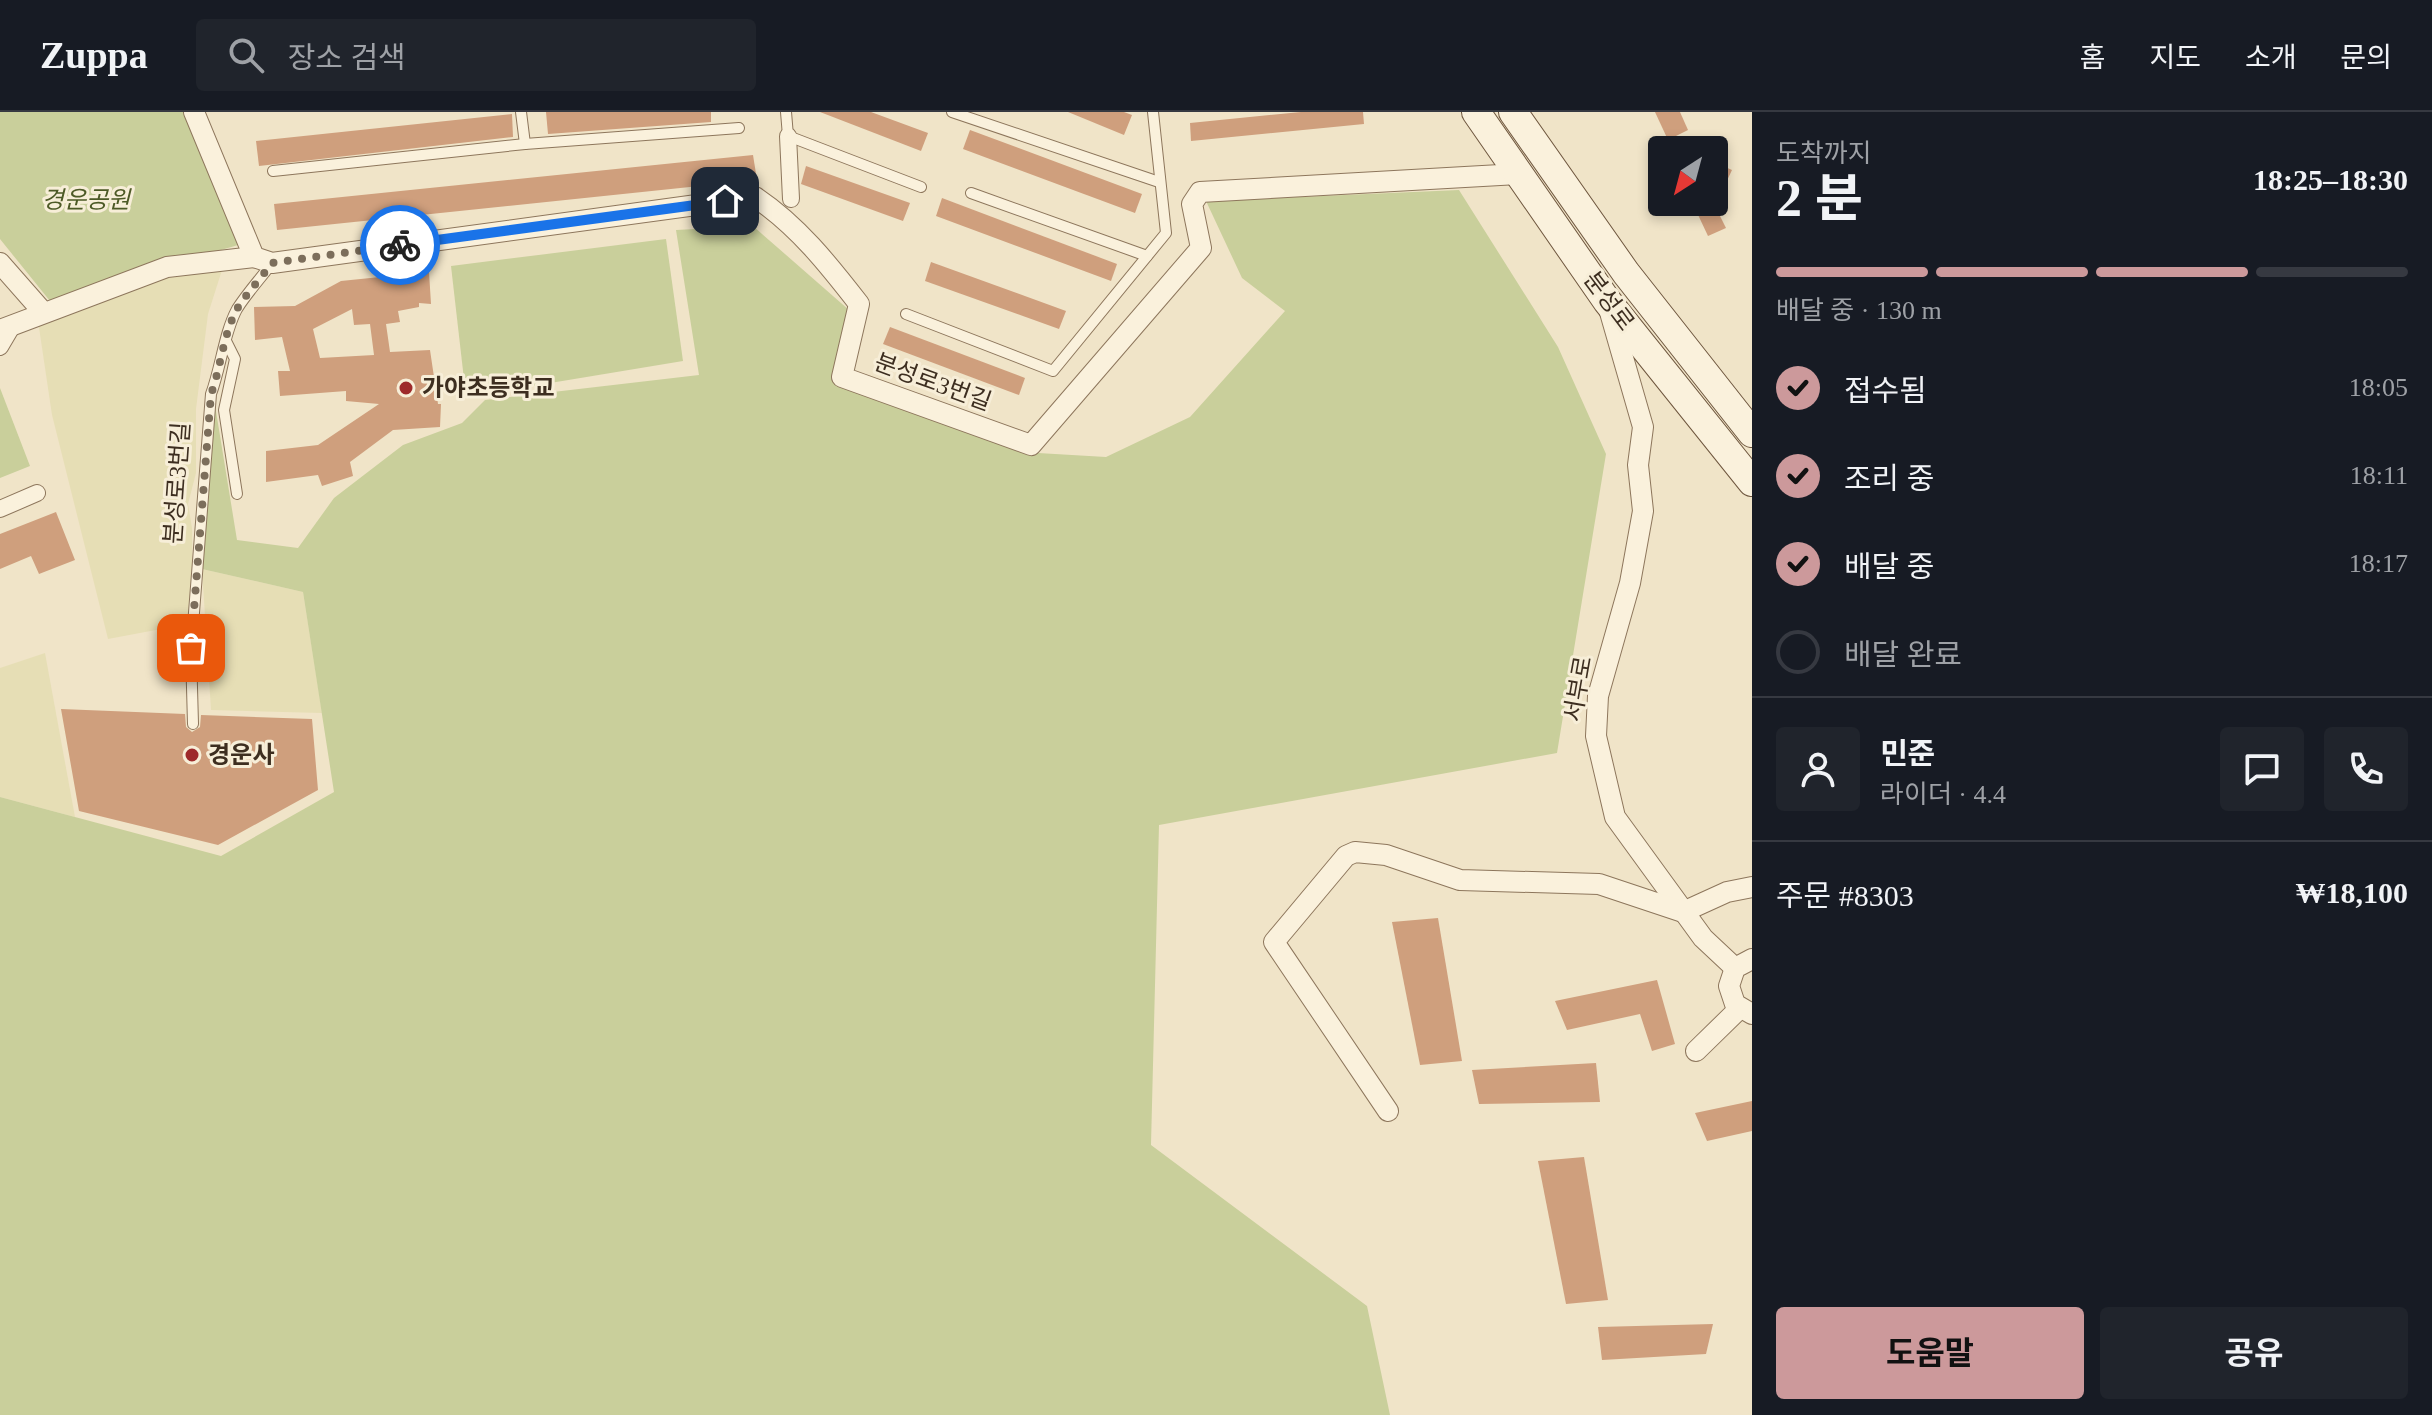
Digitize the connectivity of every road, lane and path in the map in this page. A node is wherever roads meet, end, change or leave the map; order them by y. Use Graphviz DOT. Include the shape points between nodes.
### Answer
graph roads {
  1 [pos="194,112"];
  2 [pos="521,112"];
  3 [pos="786,112"];
  4 [pos="952,112"];
  5 [pos="1153,112"];
  6 [pos="1476,112"];
  7 [pos="1513,112"];
  8 [pos="739,128"];
  9 [pos="788,136"];
  10 [pos="525,144"];
  11 [pos="273,171"];
  12 [pos="1518,174"];
  13 [pos="1159,182"];
  14 [pos="921,187"];
  15 [pos="971,193"];
  16 [pos="791,199"];
  17 [pos="1147,256"];
  18 [pos="263,260"];
  19 [pos="0,263"];
  20 [pos="1607,301"];
  21 [pos="43,312"];
  22 [pos="906,314"];
  23 [pos="6,327"];
  24 [pos="225,339"];
  25 [pos="0,347"];
  26 [pos="1752,433"];
  27 [pos="1752,482"];
  28 [pos="37,493"];
  29 [pos="237,494"];
  30 [pos="0,509"];
  31 [pos="193,724"];
  32 [pos="1752,887"];
  33 [pos="1683,912"];
  34 [pos="1744,963"];
  35 [pos="1746,1011"];
  36 [pos="1696,1051"];
  37 [pos="1388,1111"];
  1 -- 18 [label="street"];
  2 -- 10 [label="lane"];
  3 -- 9 [label="lane"];
  4 -- 13 [label="lane"];
  5 -- 13 [label="lane"];
  6 -- 12 [label="main road, 분성로"];
  7 -- 26 [label="main road, 분성로" via="1626,273"];
  8 -- 10 [label="lane"];
  9 -- 14 [label="lane"];
  9 -- 16 [label="street"];
  10 -- 11 [label="lane"];
  12 -- 18 [label="street, 분성로3번길" via="1200,192 1192,204 1201,248 1031,445 842,377 859,304 821,255 755,197"];
  12 -- 20 [label="main road, 분성로"];
  13 -- 17 [label="lane" via="1166,233"];
  15 -- 17 [label="lane"];
  17 -- 22 [label="lane" via="1053,371"];
  18 -- 21 [label="street, 분성로3번길" via="167,267"];
  18 -- 24 [label="lane, 분성로3번길"];
  19 -- 21 [label="street"];
  20 -- 27 [label="main road, 분성로"];
  20 -- 33 [label="street, 서부로" via="1643,427 1638,465 1643,511 1630,583 1598,696 1596,736 1615,817"];
  21 -- 23 [label="street, 분성로3번길"];
  23 -- 25 [label="street"];
  24 -- 29 [label="lane" via="235,359 224,410"];
  24 -- 31 [label="lane, 분성로3번길" via="207,425 191,651"];
  28 -- 30 [label="street"];
  32 -- 33 [label="street"];
  33 -- 34 [label="street, 서부로" via="1703,938"];
  33 -- 37 [label="street" via="1599,884 1460,880 1386,855 1346,856 1274,942"];
  34 -- 35 [label="street" via="1729,986 1730,995"];
  35 -- 36 [label="street"];
}
